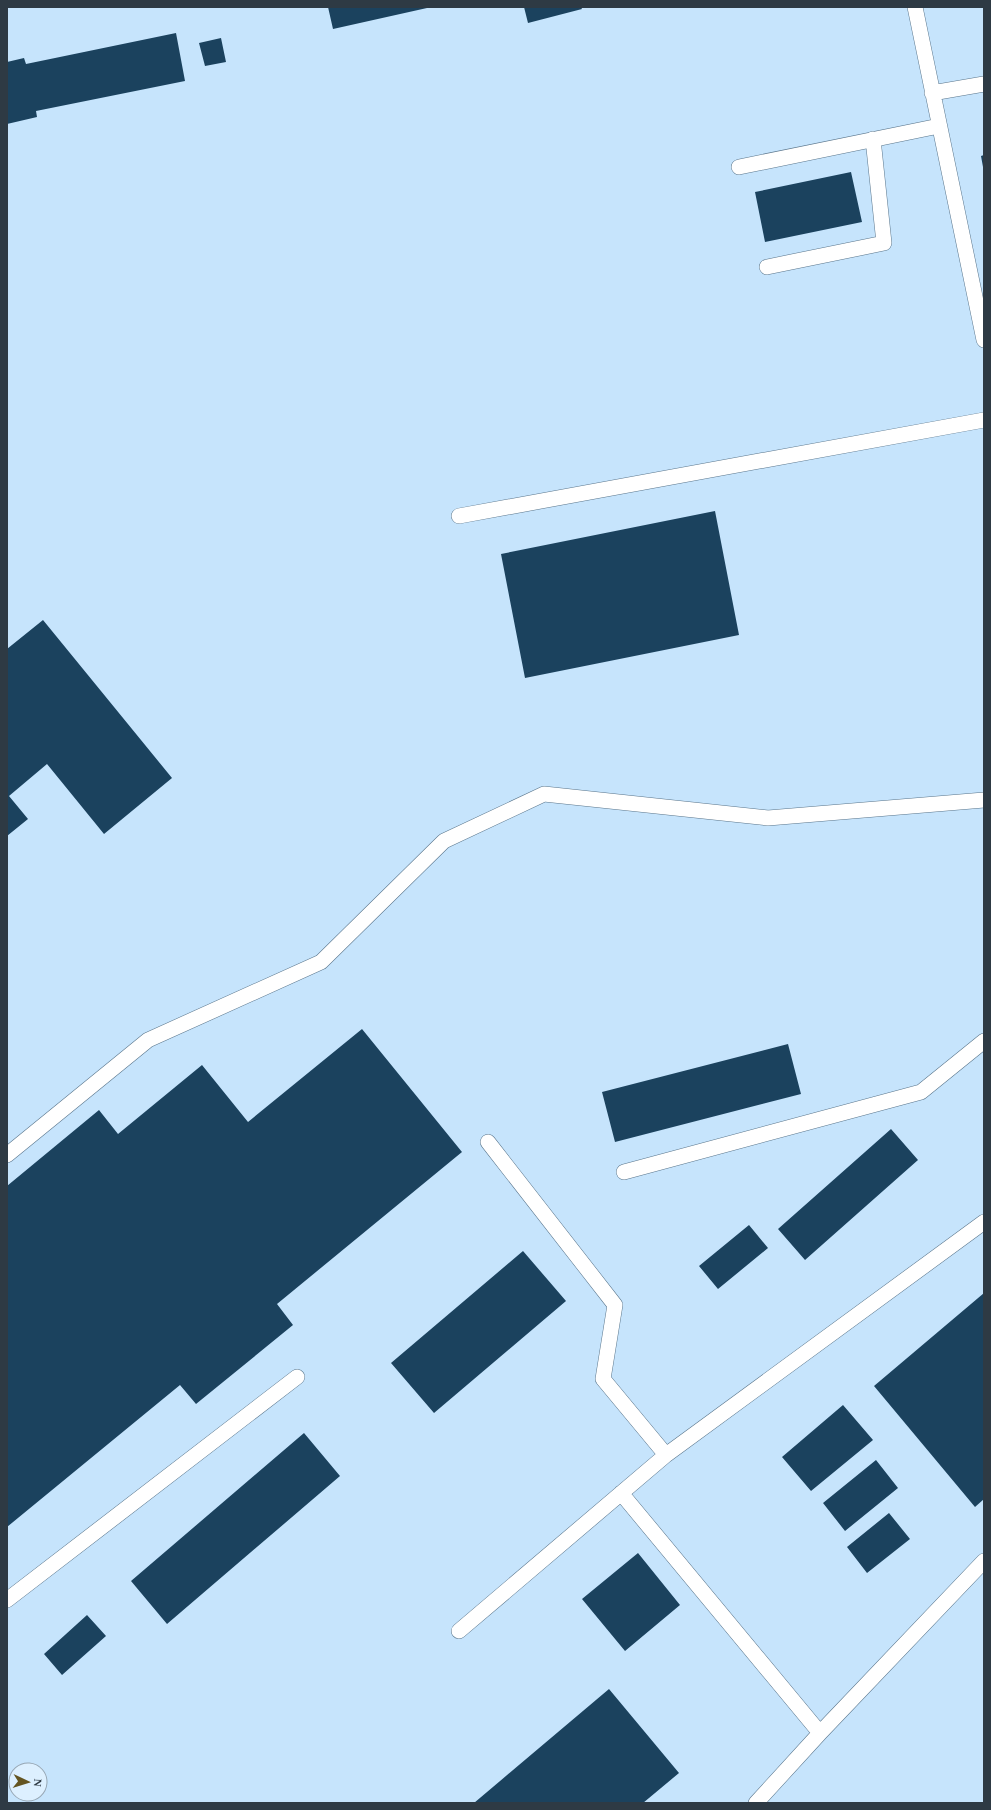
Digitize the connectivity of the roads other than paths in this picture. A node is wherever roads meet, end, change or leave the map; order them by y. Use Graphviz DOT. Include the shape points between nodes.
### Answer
graph roads {
  1 [pos="915,7"];
  2 [pos="984,84"];
  3 [pos="932,93"];
  4 [pos="939,126"];
  5 [pos="873,140"];
  6 [pos="739,167"];
  7 [pos="767,267"];
  8 [pos="983,334"];
  9 [pos="984,420"];
  10 [pos="459,516"];
  11 [pos="984,800"];
  12 [pos="984,1041"];
  13 [pos="488,1142"];
  14 [pos="7,1155"];
  15 [pos="624,1172"];
  16 [pos="984,1222"];
  17 [pos="297,1377"];
  18 [pos="666,1454"];
  19 [pos="621,1493"];
  20 [pos="984,1561"];
  21 [pos="7,1600"];
  22 [pos="459,1631"];
  23 [pos="820,1733"];
  24 [pos="756,1803"];
  1 -- 3 [label="lane"];
  2 -- 3 [label="lane"];
  3 -- 4 [label="lane"];
  4 -- 5 [label="lane"];
  4 -- 8 [label="lane"];
  5 -- 6 [label="lane"];
  5 -- 7 [label="lane" via="884,243"];
  9 -- 10 [label="lane"];
  11 -- 14 [label="lane" via="768,818 544,794 444,841 321,962 148,1040"];
  12 -- 15 [label="lane" via="921,1092"];
  13 -- 18 [label="lane" via="615,1305 603,1379"];
  16 -- 18 [label="lane"];
  17 -- 21 [label="lane"];
  18 -- 19 [label="lane"];
  19 -- 22 [label="lane"];
  19 -- 23 [label="lane"];
  20 -- 23 [label="lane"];
  23 -- 24 [label="lane"];
}
